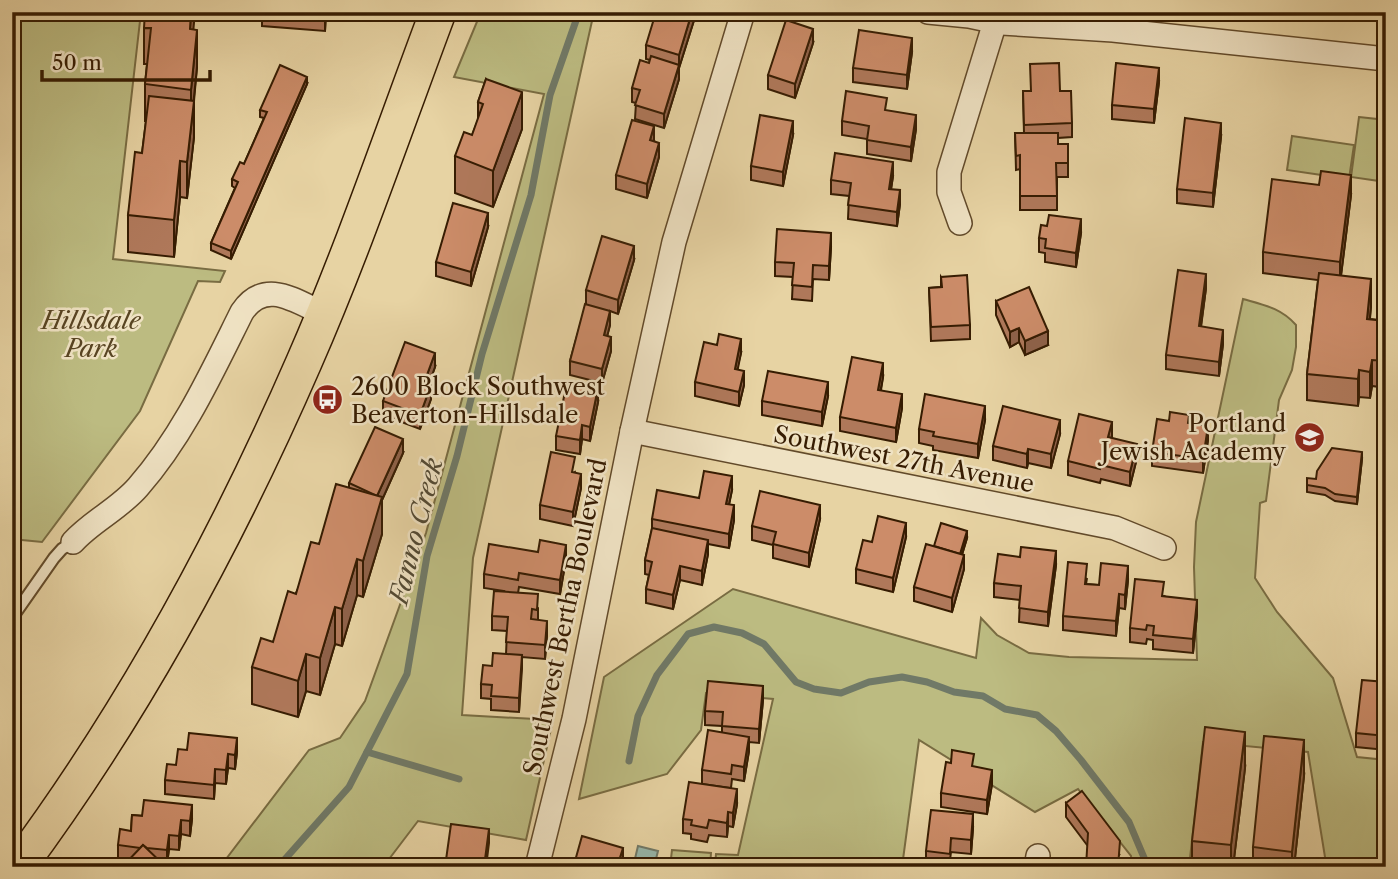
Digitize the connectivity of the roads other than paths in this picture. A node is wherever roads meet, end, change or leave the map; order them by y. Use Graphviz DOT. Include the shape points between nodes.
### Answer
graph roads {
  1 [pos="438,12"];
  2 [pos="743,12"];
  3 [pos="928,12"];
  4 [pos="995,22"];
  5 [pos="1146,23"];
  6 [pos="1386,59"];
  7 [pos="960,223"];
  8 [pos="324,314"];
  9 [pos="632,432"];
  10 [pos="73,542"];
  11 [pos="1164,548"];
  12 [pos="12,618"];
  13 [pos="18,867"];
  14 [pos="537,867"];
  1 -- 8 [label="main road"];
  2 -- 9 [label="street, Southwest Bertha Boulevard" via="674,242"];
  3 -- 4 [label="street"];
  4 -- 5 [label="street"];
  4 -- 7 [label="street" via="949,172 949,192"];
  5 -- 6 [label="street"];
  8 -- 10 [label="street" via="281,295 264,294 250,302 164,455 129,497"];
  8 -- 13 [label="main road" via="245,490 195,587 110,730"];
  9 -- 11 [label="street, Southwest 27th Avenue" via="1115,528"];
  9 -- 14 [label="street, Southwest Bertha Boulevard" via="574,719"];
  10 -- 12 [label="lane" via="54,558"];
}
